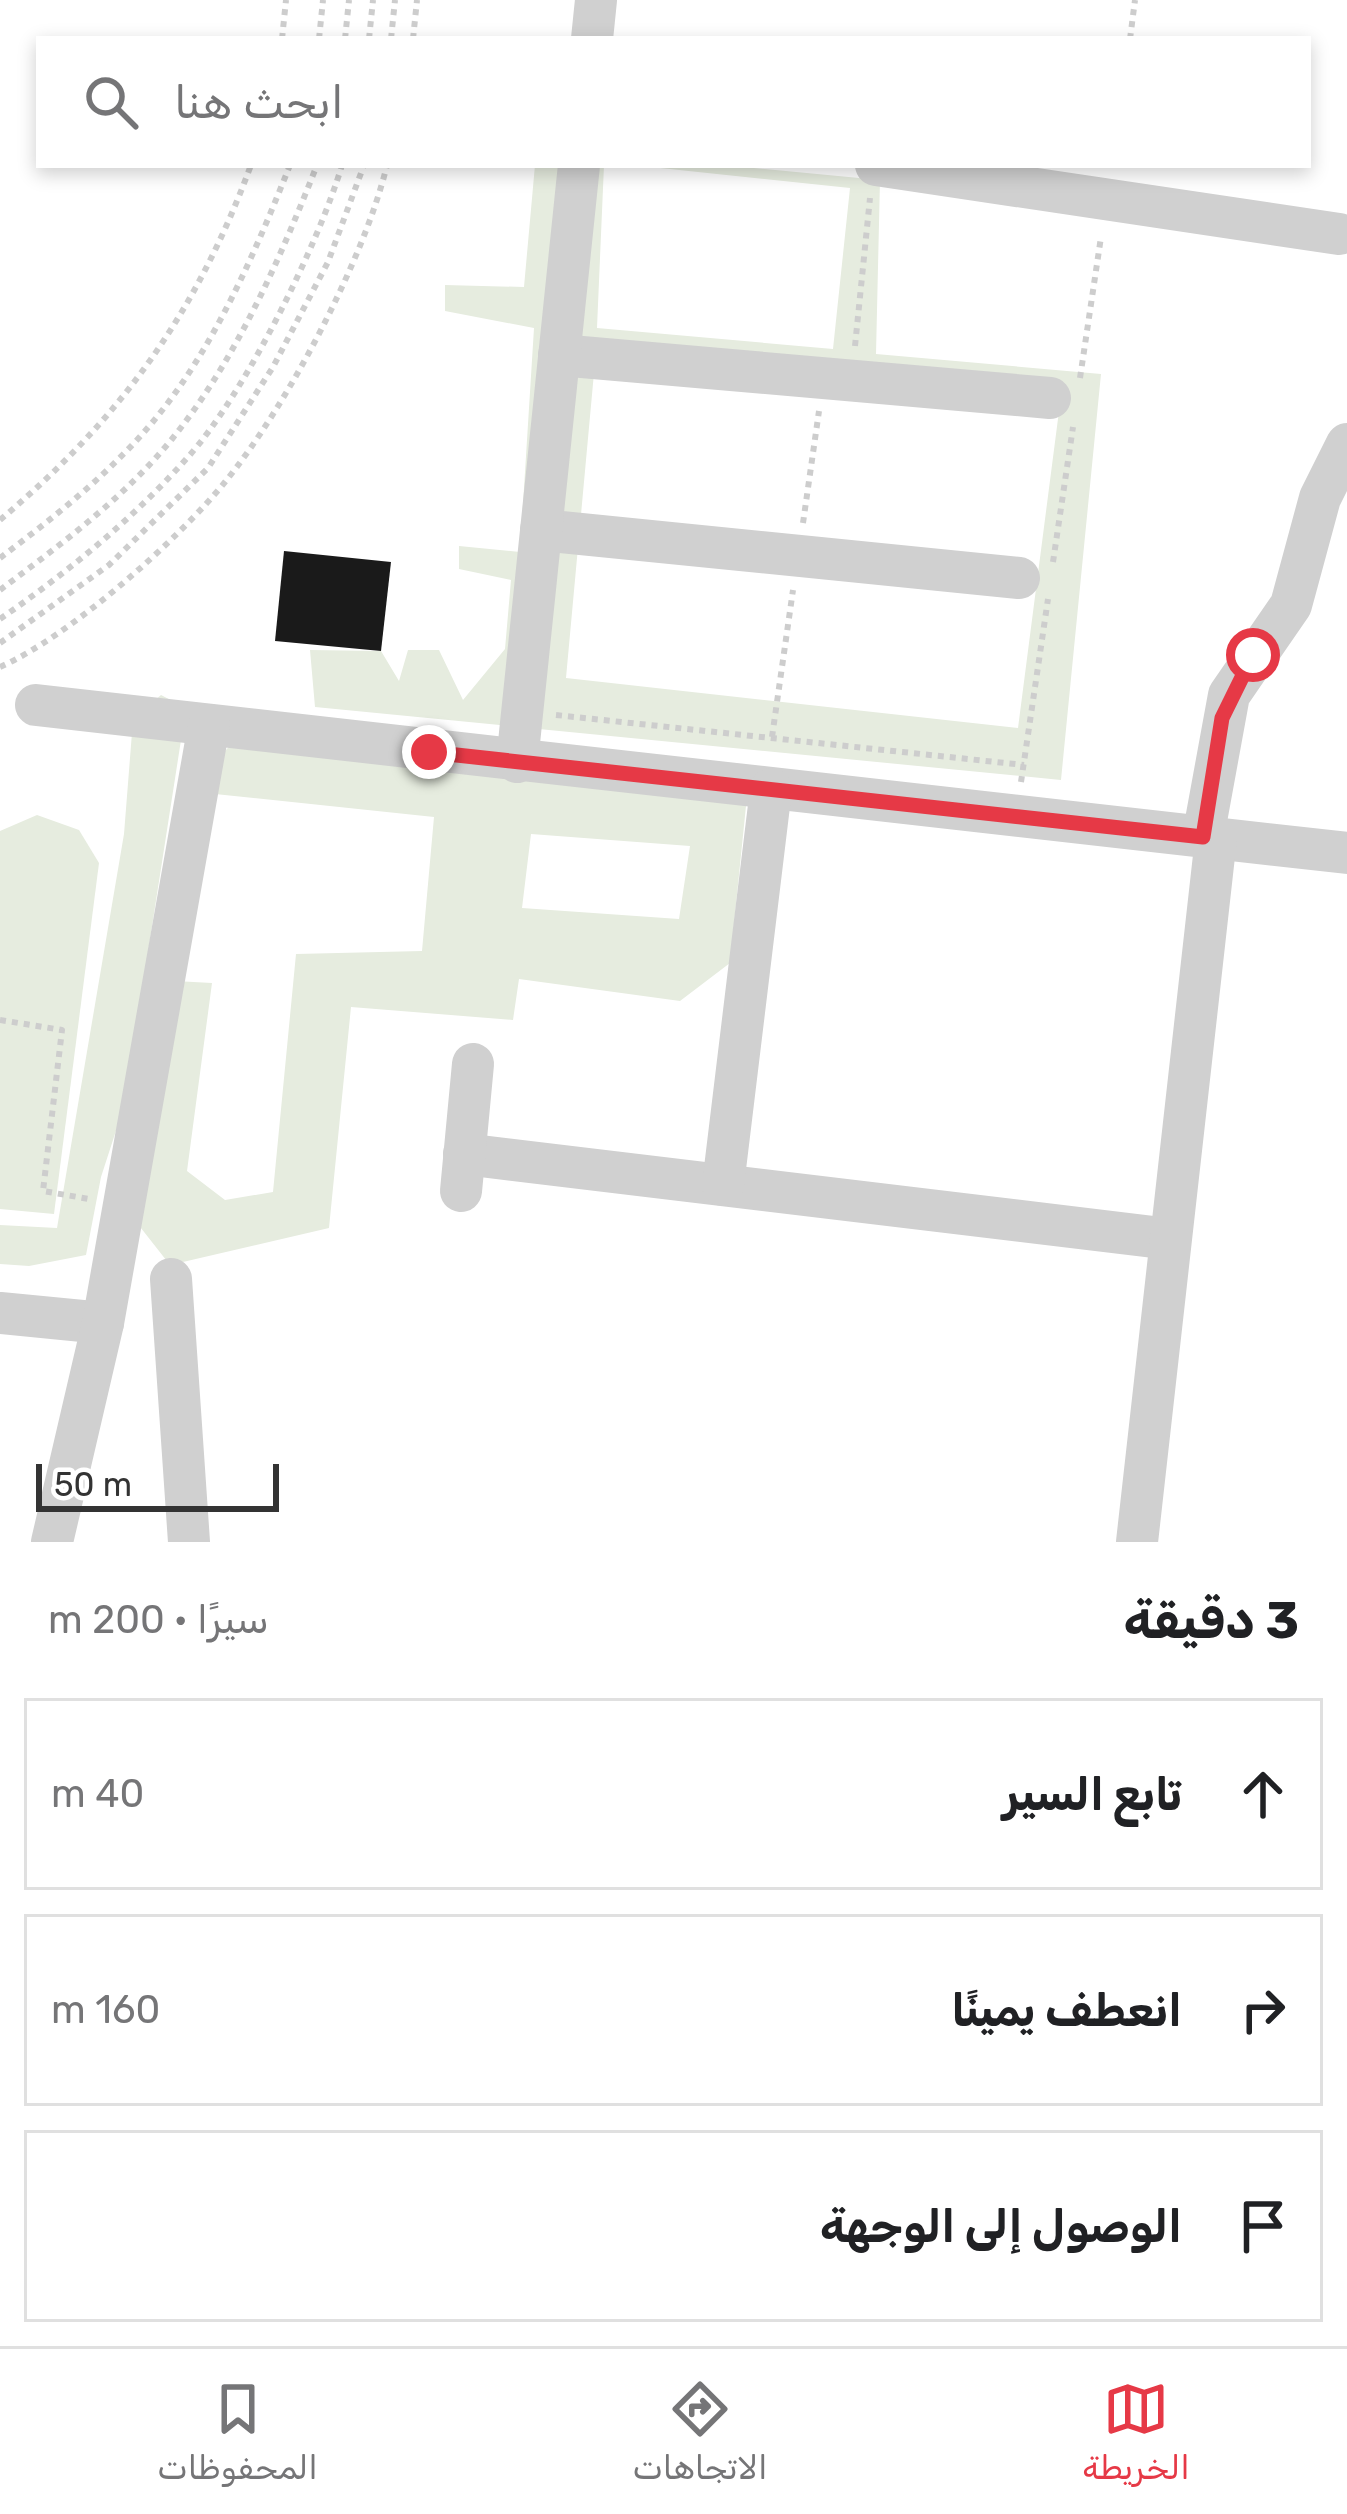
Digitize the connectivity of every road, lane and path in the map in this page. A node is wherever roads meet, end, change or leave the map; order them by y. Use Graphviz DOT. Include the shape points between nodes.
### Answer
graph roads {
  1 [pos="286,0"];
  2 [pos="323,0"];
  3 [pos="349,0"];
  4 [pos="373,0"];
  5 [pos="395,0"];
  6 [pos="417,0"];
  7 [pos="596,0"];
  8 [pos="1136,0"];
  9 [pos="282,36"];
  10 [pos="319,36"];
  11 [pos="345,36"];
  12 [pos="369,36"];
  13 [pos="391,36"];
  14 [pos="413,36"];
  15 [pos="592,36"];
  16 [pos="1130,36"];
  17 [pos="249,168"];
  18 [pos="289,168"];
  19 [pos="316,168"];
  20 [pos="341,168"];
  21 [pos="363,168"];
  22 [pos="386,168"];
  23 [pos="579,168"];
  24 [pos="874,176"];
  25 [pos="1106,200"];
  26 [pos="1339,233"];
  27 [pos="560,355"];
  28 [pos="851,380"];
  29 [pos="1068,399"];
  30 [pos="1347,444"];
  31 [pos="0,520"];
  32 [pos="541,530"];
  33 [pos="0,558"];
  34 [pos="1019,578"];
  35 [pos="0,590"];
  36 [pos="0,619"];
  37 [pos="0,643"];
  38 [pos="0,667"];
  39 [pos="36,704"];
  40 [pos="523,711"];
  41 [pos="208,725"];
  42 [pos="517,762"];
  43 [pos="1024,765"];
  44 [pos="771,790"];
  45 [pos="1016,815"];
  46 [pos="1209,837"];
  47 [pos="1347,853"];
  48 [pos="0,1020"];
  49 [pos="473,1064"];
  50 [pos="723,1185"];
  51 [pos="124,1205"];
  52 [pos="1170,1239"];
  53 [pos="171,1279"];
  54 [pos="0,1312"];
  55 [pos="103,1323"];
  56 [pos="52,1542"];
  57 [pos="189,1542"];
  58 [pos="1136,1542"];
  1 -- 9 [label="path"];
  2 -- 10 [label="path"];
  3 -- 11 [label="path"];
  4 -- 12 [label="path"];
  5 -- 13 [label="path"];
  6 -- 14 [label="path"];
  7 -- 15 [label="lane"];
  8 -- 16 [label="path"];
  17 -- 31 [label="path" via="180,323 68,464"];
  18 -- 33 [label="path" via="212,332 152,423 62,511"];
  19 -- 35 [label="path" via="234,344 172,439 79,530"];
  20 -- 36 [label="path" via="265,335 190,454 95,548"];
  21 -- 37 [label="path" via="317,283 208,468 109,565"];
  22 -- 38 [label="path" via="348,272 225,482 124,581"];
  23 -- 27 [label="lane"];
  24 -- 25 [label="lane"];
  24 -- 28 [label="path"];
  25 -- 26 [label="lane"];
  25 -- 29 [label="path"];
  27 -- 28 [label="lane"];
  27 -- 32 [label="lane"];
  28 -- 29 [label="lane"];
  29 -- 43 [label="path"];
  30 -- 46 [label="lane" via="1320,498 1291,605 1229,695"];
  32 -- 34 [label="lane"];
  32 -- 40 [label="lane"];
  39 -- 41 [label="lane"];
  40 -- 42 [label="lane"];
  40 -- 43 [label="path"];
  41 -- 42 [label="lane"];
  41 -- 51 [label="lane"];
  42 -- 44 [label="lane"];
  43 -- 45 [label="path"];
  44 -- 45 [label="lane"];
  44 -- 50 [label="lane"];
  45 -- 46 [label="lane"];
  46 -- 47 [label="lane"];
  46 -- 52 [label="lane"];
  48 -- 51 [label="path" via="62,1030 43,1191"];
  49 -- 50 [label="lane" via="462,1173"];
  50 -- 52 [label="lane"];
  51 -- 55 [label="lane"];
  52 -- 58 [label="lane"];
  53 -- 57 [label="lane"];
  54 -- 55 [label="lane"];
  55 -- 56 [label="lane"];
}
